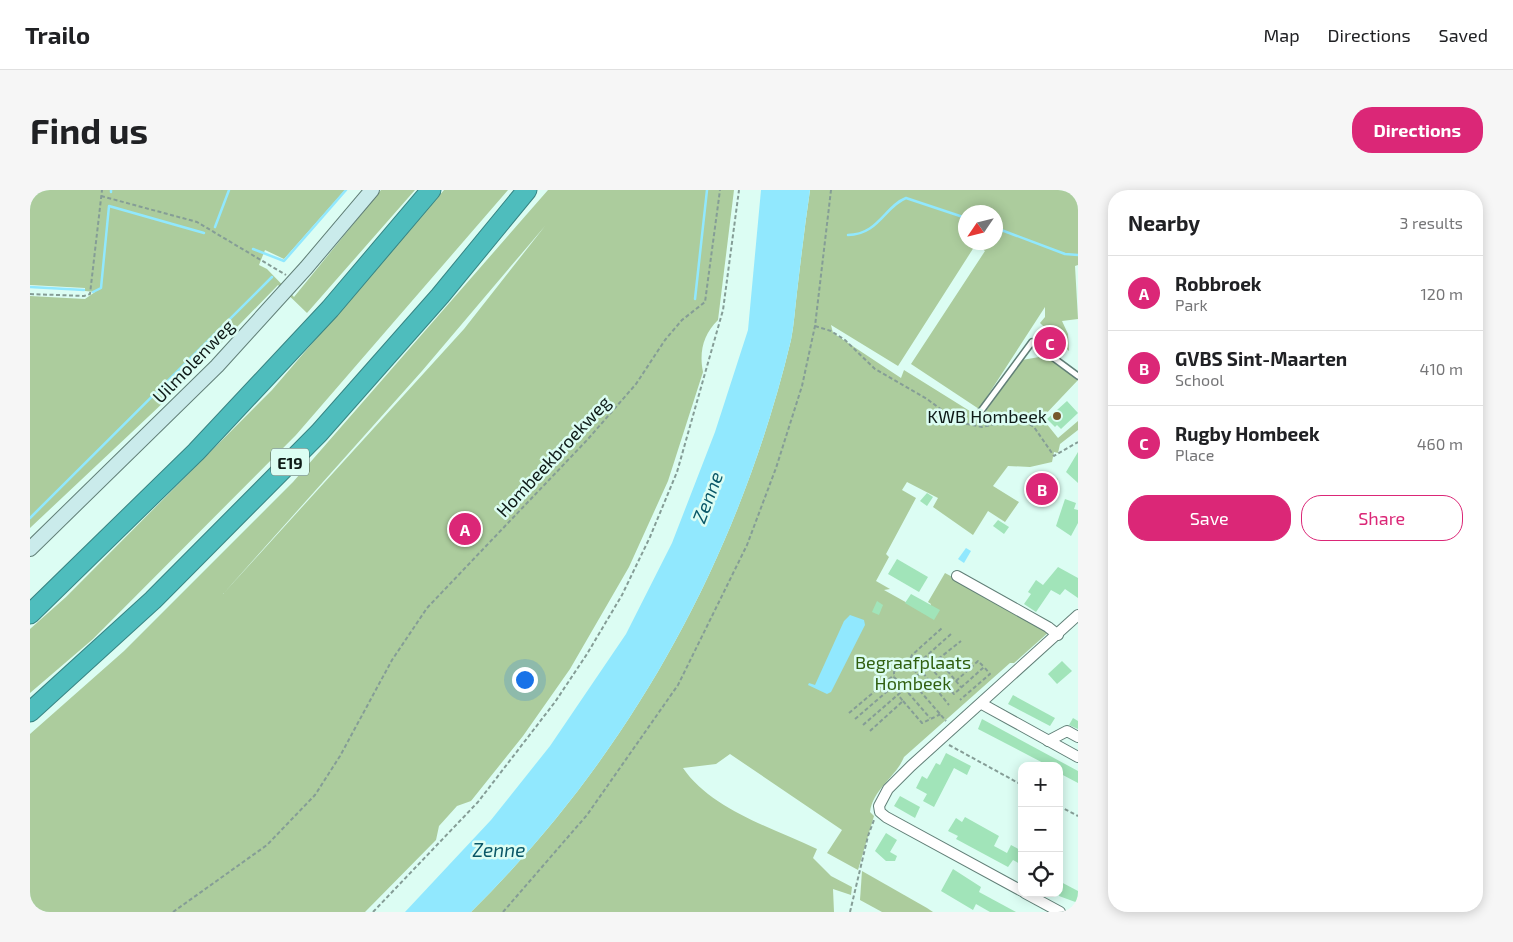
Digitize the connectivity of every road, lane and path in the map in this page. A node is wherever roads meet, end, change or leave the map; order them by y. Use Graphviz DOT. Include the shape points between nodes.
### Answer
graph roads {
  1 [pos="102,190"];
  2 [pos="372,190"];
  3 [pos="432,190"];
  4 [pos="527,190"];
  5 [pos="720,190"];
  6 [pos="739,190"];
  7 [pos="831,190"];
  8 [pos="101,196"];
  9 [pos="295,280"];
  10 [pos="30,294"];
  11 [pos="815,326"];
  12 [pos="1078,376"];
  13 [pos="981,411"];
  14 [pos="1078,442"];
  15 [pos="30,549"];
  16 [pos="957,576"];
  17 [pos="30,614"];
  18 [pos="1078,615"];
  19 [pos="942,628"];
  20 [pos="951,634"];
  21 [pos="1058,635"];
  22 [pos="960,641"];
  23 [pos="938,660"];
  24 [pos="907,664"];
  25 [pos="930,667"];
  26 [pos="984,667"];
  27 [pos="914,668"];
  28 [pos="923,673"];
  29 [pos="894,675"];
  30 [pos="917,675"];
  31 [pos="956,680"];
  32 [pos="898,682"];
  33 [pos="905,684"];
  34 [pos="914,684"];
  35 [pos="962,687"];
  36 [pos="904,688"];
  37 [pos="898,695"];
  38 [pos="960,700"];
  39 [pos="903,701"];
  40 [pos="982,704"];
  41 [pos="949,705"];
  42 [pos="30,712"];
  43 [pos="849,713"];
  44 [pos="940,714"];
  45 [pos="930,718"];
  46 [pos="855,719"];
  47 [pos="863,726"];
  48 [pos="952,729"];
  49 [pos="870,730"];
  50 [pos="1078,738"];
  51 [pos="940,740"];
  52 [pos="1048,741"];
  53 [pos="1078,757"];
  54 [pos="1018,783"];
  55 [pos="1061,807"];
  56 [pos="880,812"];
  57 [pos="1078,816"];
  58 [pos="1018,889"];
  59 [pos="1032,897"];
  60 [pos="173,912"];
  61 [pos="373,912"];
  62 [pos="503,912"];
  63 [pos="850,912"];
  64 [pos="1060,912"];
  1 -- 8 [label="path"];
  2 -- 9 [label="main road, Uilmolenweg"];
  3 -- 17 [label="highway" via="330,309 203,445"];
  4 -- 42 [label="highway, E19" via="440,296 319,433 153,600"];
  5 -- 60 [label="path, Hombeekbroekweg" via="705,302 682,320 636,384 427,608 392,660 315,795 266,846"];
  6 -- 61 [label="path" via="723,310 677,472 622,595 555,702 478,802"];
  7 -- 11 [label="path"];
  8 -- 9 [label="path" via="197,222"];
  8 -- 10 [label="path" via="90,294"];
  9 -- 15 [label="main road, Uilmolenweg" via="216,366"];
  11 -- 14 [label="path" via="845,340 875,369 927,399 958,422 982,427 1026,422 1034,427 1054,456"];
  11 -- 62 [label="path" via="802,386 776,468 746,544 678,685 587,815"];
  12 -- 13 [label="lane" via="1032,342"];
  16 -- 21 [label="street"];
  18 -- 21 [label="street"];
  19 -- 24 [label="path" via="912,655"];
  20 -- 27 [label="path"];
  21 -- 40 [label="street"];
  22 -- 23 [label="path"];
  23 -- 25 [label="path"];
  23 -- 31 [label="path"];
  24 -- 27 [label="path"];
  24 -- 29 [label="path" via="898,667"];
  25 -- 28 [label="path"];
  25 -- 35 [label="path" via="954,694"];
  26 -- 31 [label="path" via="978,661"];
  26 -- 35 [label="path"];
  26 -- 38 [label="path" via="990,674"];
  27 -- 30 [label="path"];
  28 -- 30 [label="path"];
  28 -- 41 [label="path"];
  29 -- 32 [label="path"];
  29 -- 43 [label="path"];
  30 -- 34 [label="path"];
  31 -- 35 [label="path"];
  32 -- 33 [label="path"];
  32 -- 46 [label="path"];
  33 -- 34 [label="path"];
  33 -- 36 [label="path"];
  34 -- 44 [label="path"];
  36 -- 37 [label="path"];
  36 -- 45 [label="path"];
  37 -- 39 [label="path"];
  37 -- 47 [label="path"];
  39 -- 45 [label="path" via="922,723"];
  39 -- 49 [label="path"];
  40 -- 48 [label="street"];
  40 -- 52 [label="street"];
  44 -- 45 [label="path"];
  44 -- 48 [label="path"];
  48 -- 51 [label="street"];
  50 -- 52 [label="street" via="1067,731"];
  51 -- 54 [label="path"];
  51 -- 56 [label="street" via="888,790 879,806"];
  52 -- 53 [label="street"];
  55 -- 57 [label="path"];
  56 -- 58 [label="street"];
  56 -- 63 [label="path" via="868,836"];
  59 -- 64 [label="street"];
}
